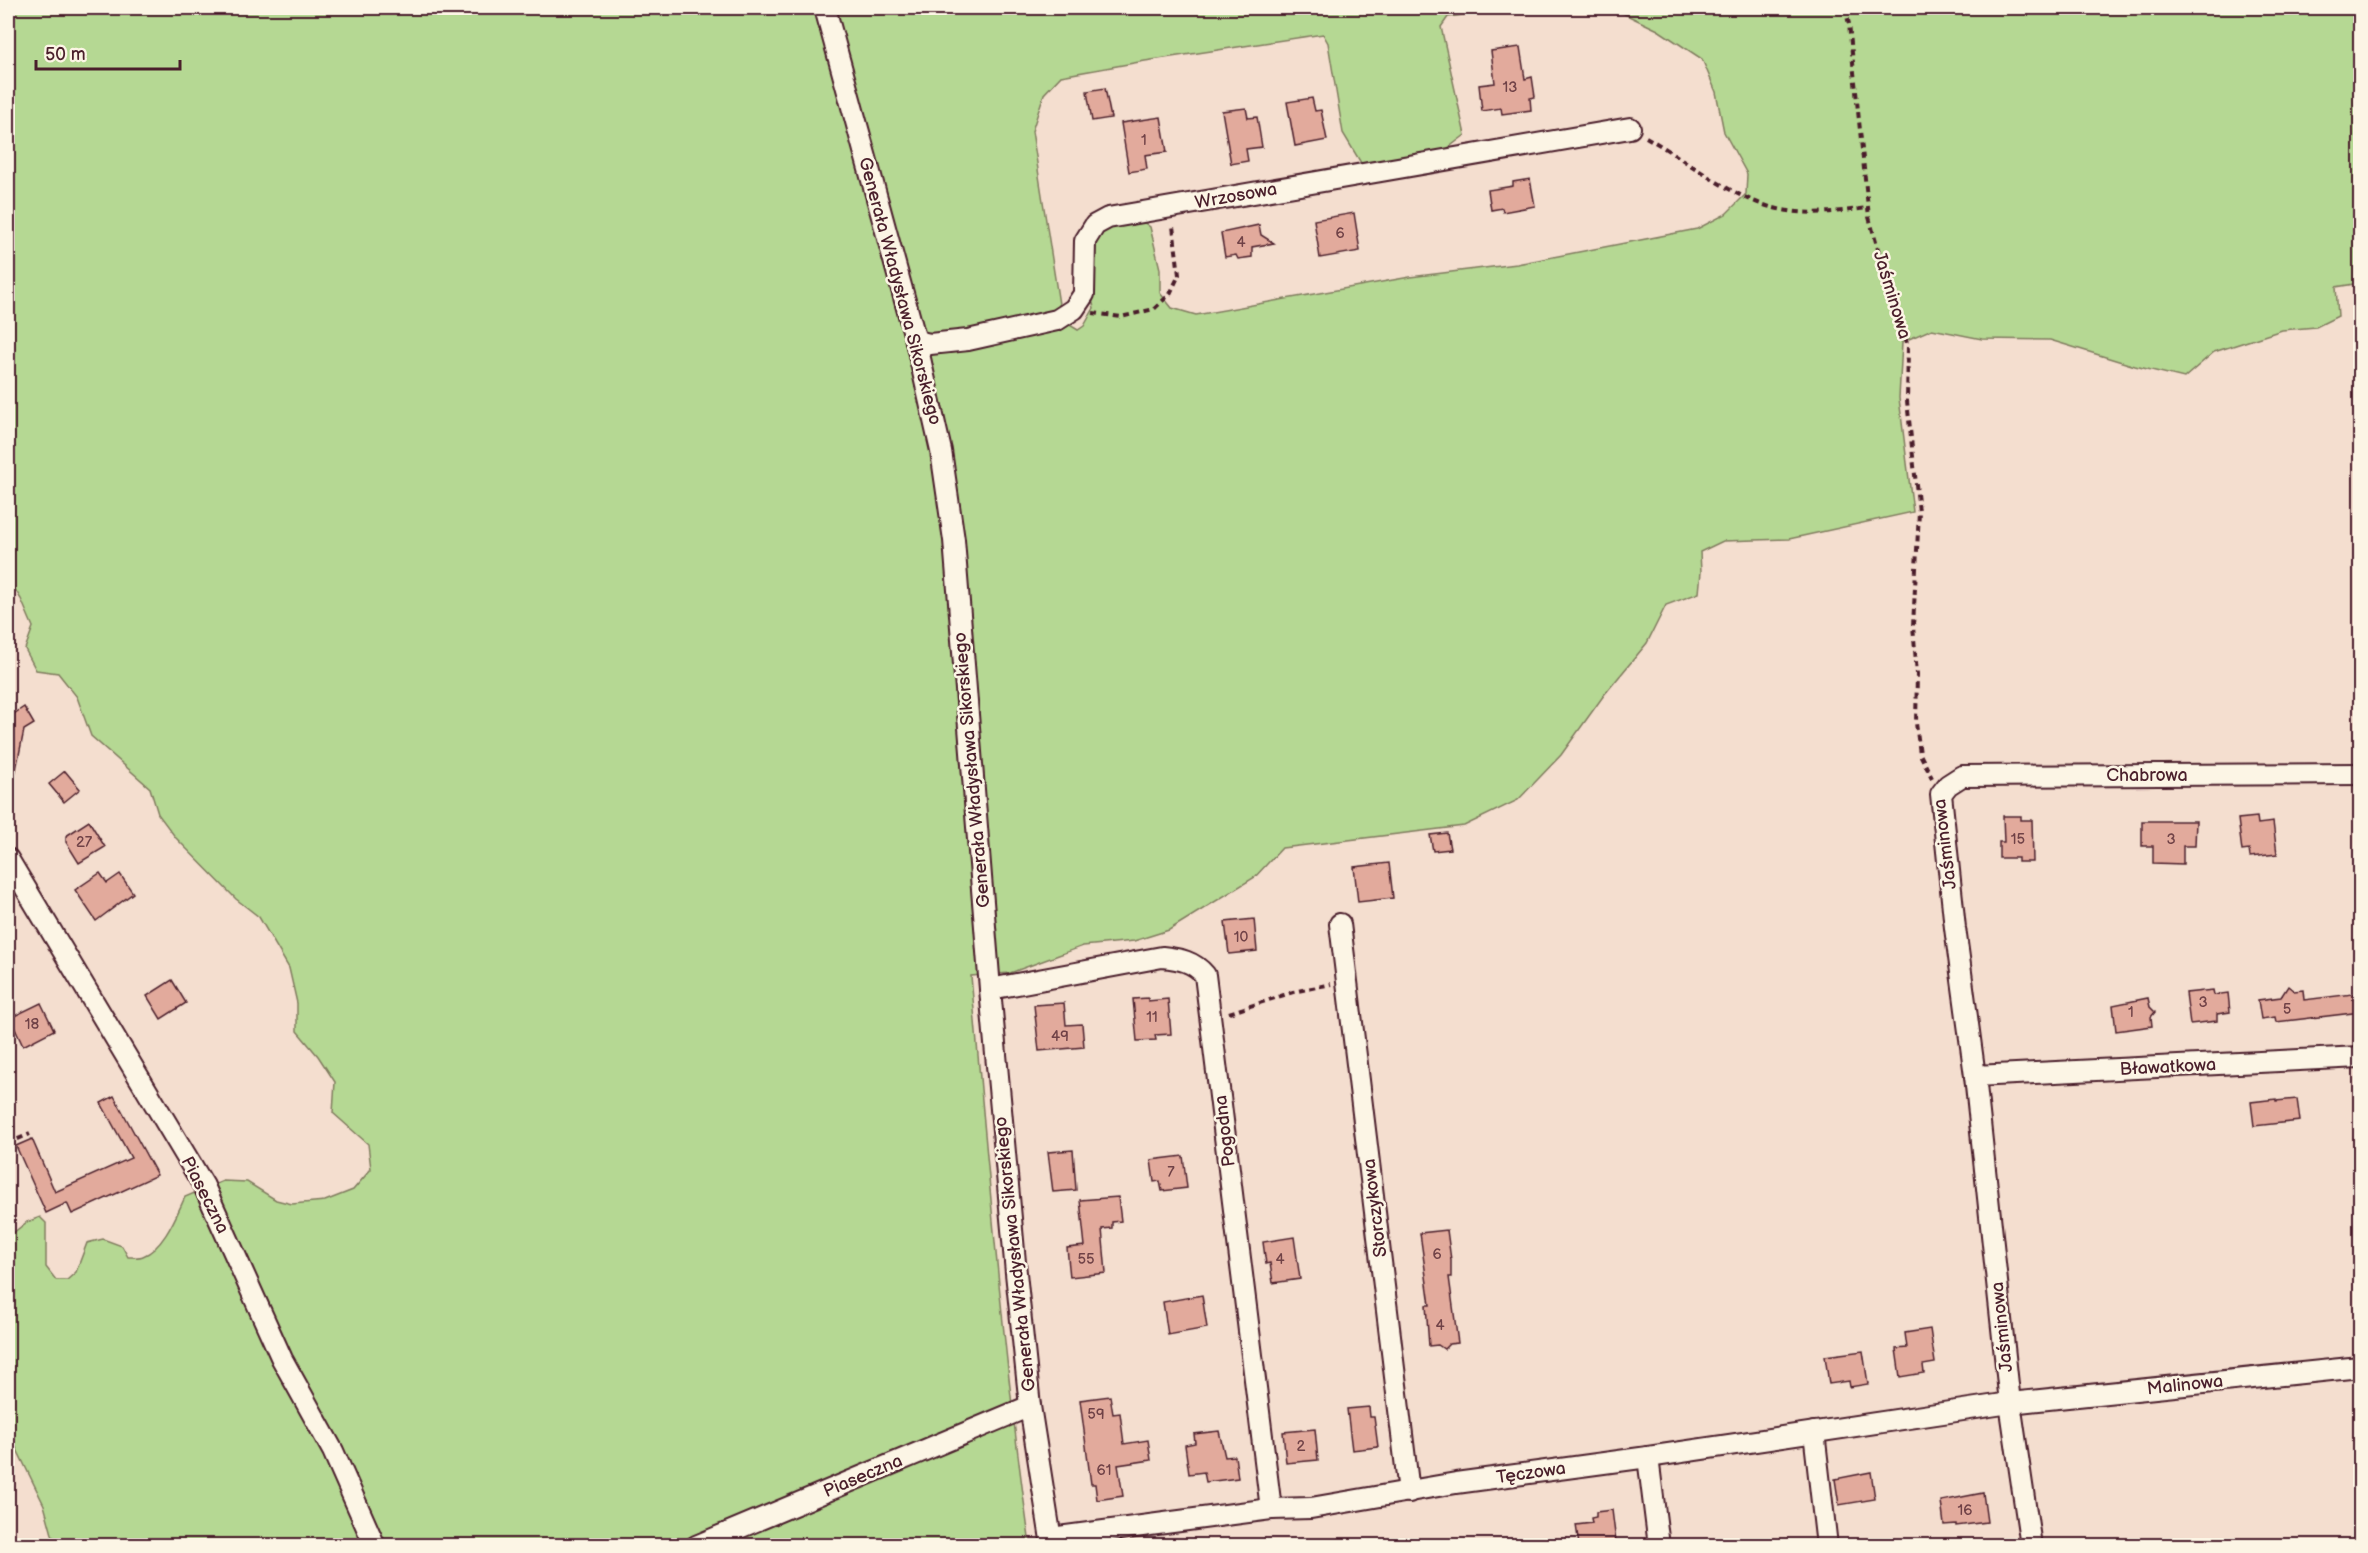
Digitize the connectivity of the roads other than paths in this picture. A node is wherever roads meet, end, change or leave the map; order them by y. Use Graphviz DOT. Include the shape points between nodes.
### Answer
graph roads {
  1 [pos="825,8"];
  2 [pos="1630,128"];
  3 [pos="915,341"];
  4 [pos="2361,774"];
  5 [pos="1941,794"];
  6 [pos="8,859"];
  7 [pos="1340,924"];
  8 [pos="990,989"];
  9 [pos="2361,1057"];
  10 [pos="1975,1076"];
  11 [pos="2361,1367"];
  12 [pos="2010,1403"];
  13 [pos="1030,1406"];
  14 [pos="1814,1432"];
  15 [pos="1648,1457"];
  16 [pos="1409,1492"];
  17 [pos="1271,1509"];
  18 [pos="1052,1542"];
  19 [pos="375,1545"];
  20 [pos="696,1545"];
  21 [pos="1659,1545"];
  22 [pos="1827,1545"];
  23 [pos="2031,1545"];
  1 -- 3 [label="street, Generała Władysława Sikorskiego"];
  2 -- 3 [label="street, Wrzosowa" via="1108,218 1095,225 1085,241 1084,294 1074,309 1057,320 968,340 936,344"];
  3 -- 8 [label="street, Generała Władysława Sikorskiego" via="941,451 954,540"];
  4 -- 5 [label="street, Chabrowa" via="1962,777"];
  5 -- 10 [label="street, Jaśminowa"];
  6 -- 19 [label="street, Piaseczna" via="204,1186 282,1359 333,1451"];
  7 -- 16 [label="street, Storczykowa"];
  8 -- 13 [label="street, Generała Władysława Sikorskiego"];
  8 -- 17 [label="street, Pogodna" via="1162,957 1183,959 1204,975"];
  9 -- 10 [label="street, Bławatkowa"];
  10 -- 12 [label="street, Jaśminowa"];
  11 -- 12 [label="street, Malinowa"];
  12 -- 14 [label="street, Tęczowa"];
  12 -- 23 [label="street, Jaśminowa"];
  13 -- 18 [label="street, Generała Władysława Sikorskiego"];
  13 -- 20 [label="street, Piaseczna"];
  14 -- 15 [label="street, Tęczowa"];
  14 -- 22 [label="street"];
  15 -- 16 [label="street, Tęczowa"];
  15 -- 21 [label="street"];
  16 -- 17 [label="street, Tęczowa" via="1311,1508"];
  17 -- 18 [label="street, Tęczowa"];
}
